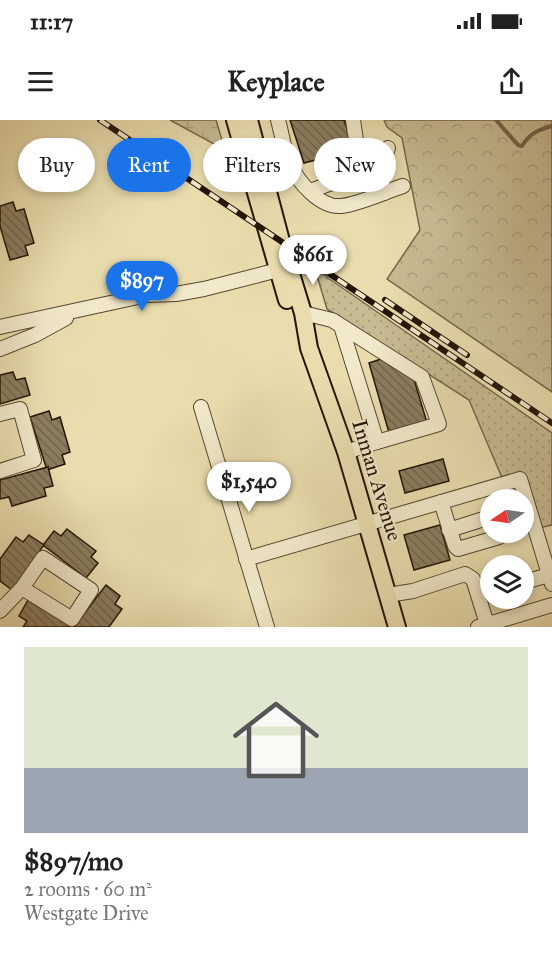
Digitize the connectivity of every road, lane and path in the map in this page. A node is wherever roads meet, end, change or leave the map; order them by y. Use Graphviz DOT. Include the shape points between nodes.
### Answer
graph roads {
  1 [pos="235,120"];
  2 [pos="249,120"];
  3 [pos="278,120"];
  4 [pos="353,120"];
  5 [pos="254,138"];
  6 [pos="283,138"];
  7 [pos="302,183"];
  8 [pos="403,186"];
  9 [pos="310,190"];
  10 [pos="269,192"];
  11 [pos="384,193"];
  12 [pos="278,270"];
  13 [pos="79,311"];
  14 [pos="303,313"];
  15 [pos="341,326"];
  16 [pos="0,327"];
  17 [pos="309,348"];
  18 [pos="0,349"];
  19 [pos="201,407"];
  20 [pos="0,414"];
  21 [pos="377,442"];
  22 [pos="346,452"];
  23 [pos="0,470"];
  24 [pos="441,502"];
  25 [pos="480,520"];
  26 [pos="367,524"];
  27 [pos="449,530"];
  28 [pos="480,543"];
  29 [pos="246,559"];
  30 [pos="550,579"];
  31 [pos="534,581"];
  32 [pos="22,588"];
  33 [pos="480,588"];
  34 [pos="388,595"];
  35 [pos="552,605"];
  36 [pos="484,609"];
  37 [pos="0,610"];
  38 [pos="483,626"];
  39 [pos="267,627"];
  40 [pos="397,627"];
  1 -- 12 [label="main road, Inman Avenue"];
  2 -- 5 [label="main road, Inman Avenue"];
  3 -- 6 [label="street"];
  4 -- 9 [label="street" via="361,159 359,173"];
  7 -- 9 [label="street"];
  8 -- 11 [label="street"];
  9 -- 11 [label="street" via="332,206"];
  10 -- 14 [label="main road, Inman Avenue"];
  12 -- 13 [label="street" via="204,289 147,295"];
  12 -- 17 [label="main road, Inman Avenue" via="295,324"];
  13 -- 16 [label="street"];
  13 -- 18 [label="street"];
  14 -- 15 [label="street"];
  14 -- 17 [label="main road, Inman Avenue"];
  15 -- 21 [label="street"];
  15 -- 21 [label="street" via="422,377 439,424"];
  17 -- 22 [label="main road, Inman Avenue"];
  19 -- 29 [label="street"];
  20 -- 23 [label="street" via="20,409 34,460"];
  21 -- 22 [label="street"];
  22 -- 26 [label="main road, Inman Avenue"];
  24 -- 26 [label="street"];
  24 -- 27 [label="street"];
  24 -- 30 [label="street" via="520,479"];
  25 -- 27 [label="street"];
  26 -- 29 [label="street"];
  26 -- 34 [label="main road, Inman Avenue"];
  27 -- 28 [label="street" via="458,549"];
  29 -- 39 [label="street"];
  30 -- 31 [label="street"];
  32 -- 32 [label="street" via="43,558 91,590 72,619"];
  32 -- 37 [label="street"];
  33 -- 34 [label="street" via="465,574"];
  34 -- 40 [label="main road, Inman Avenue"];
  35 -- 38 [label="street"];
  36 -- 38 [label="street"];
}
